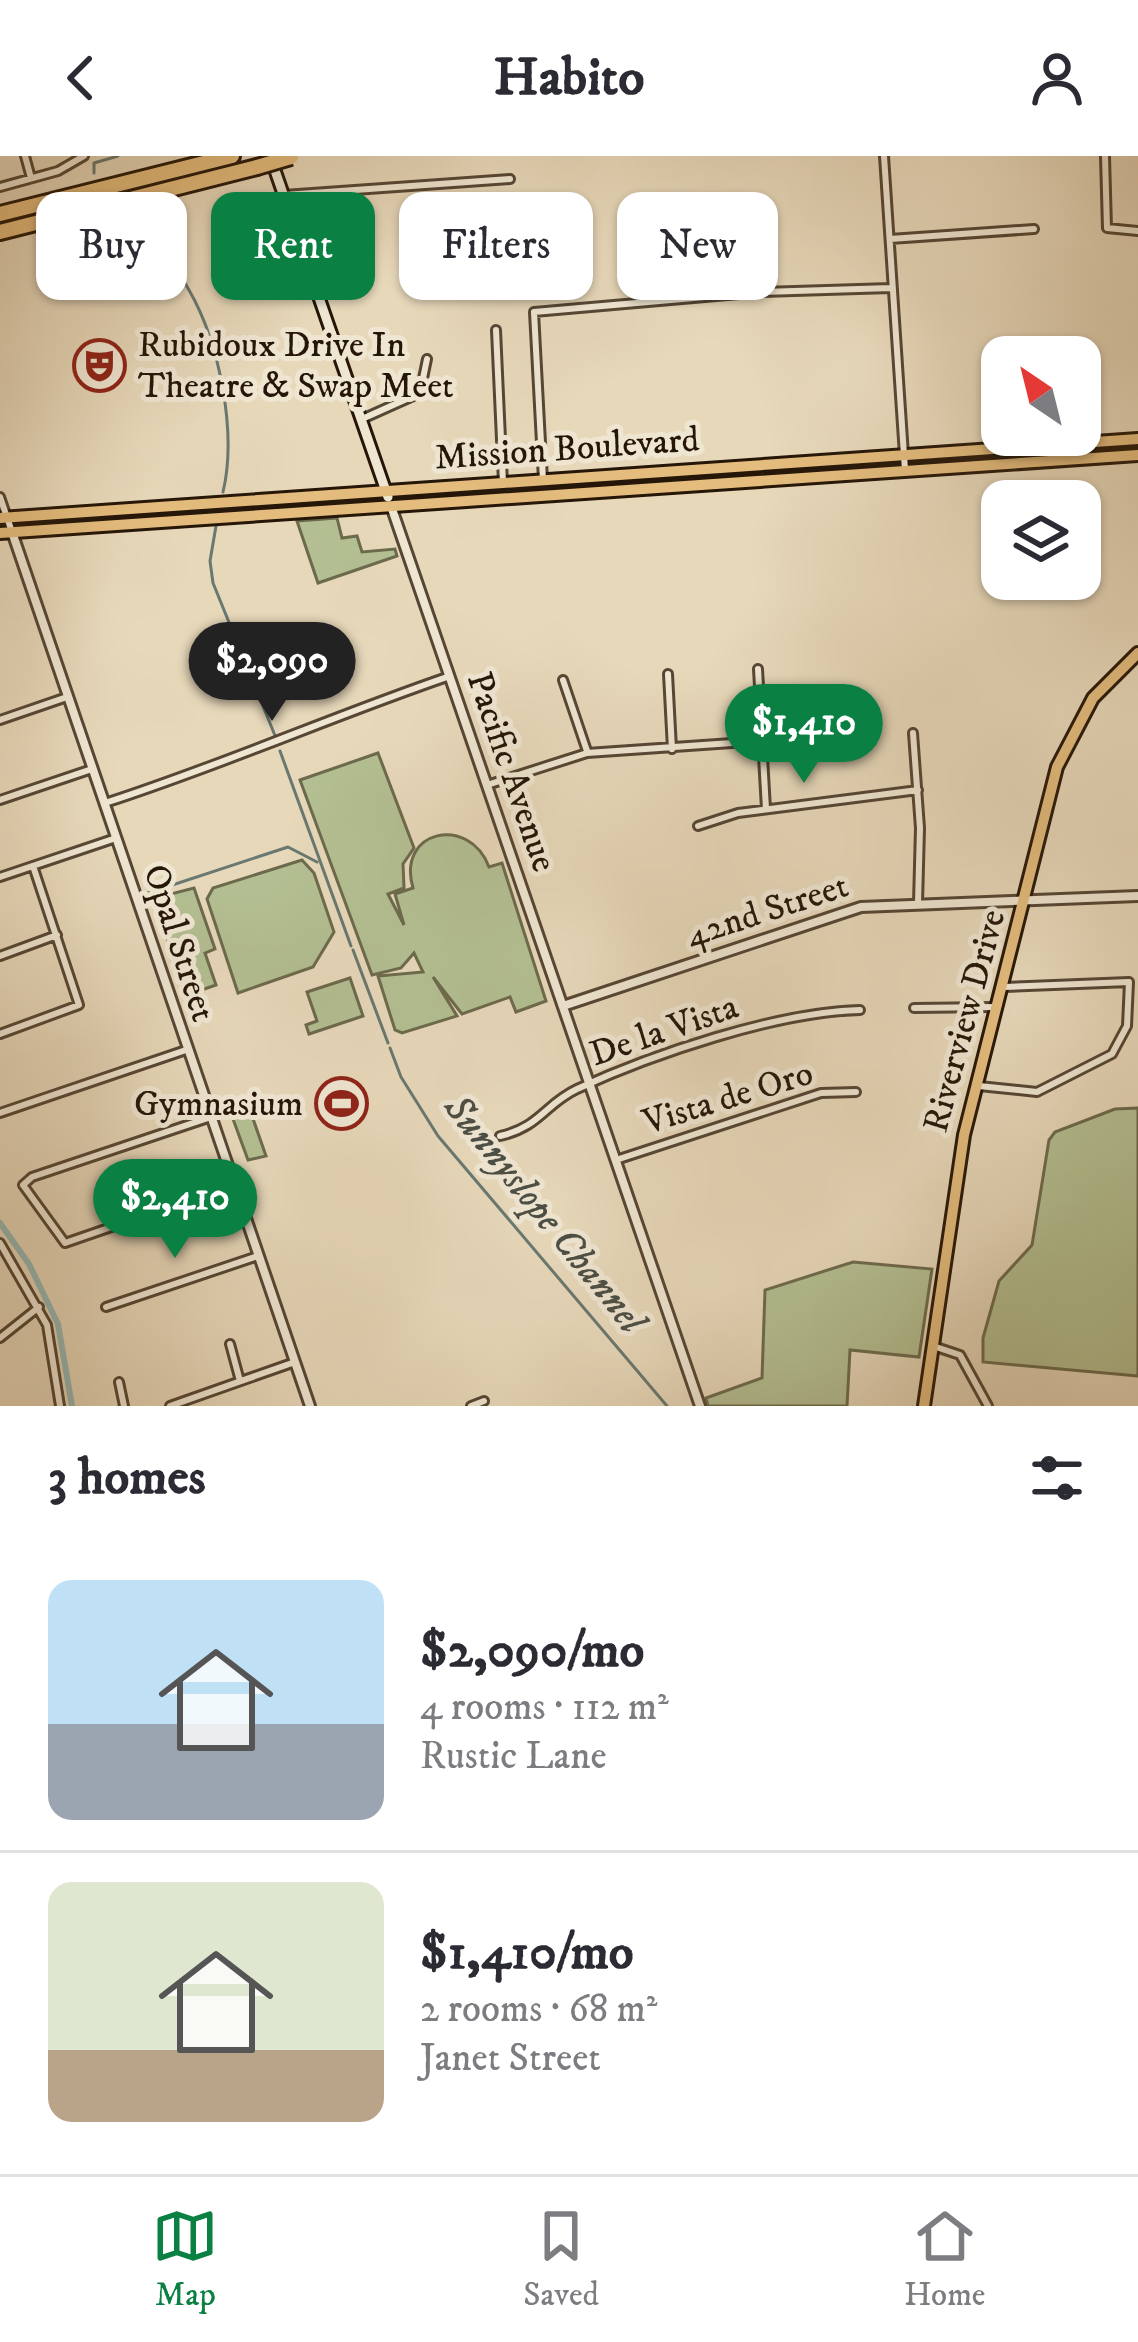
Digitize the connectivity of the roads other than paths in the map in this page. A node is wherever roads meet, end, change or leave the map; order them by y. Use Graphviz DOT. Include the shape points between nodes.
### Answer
graph roads {
  1 [pos="25,156"];
  2 [pos="83,156"];
  3 [pos="232,156"];
  4 [pos="293,156"];
  5 [pos="884,156"];
  6 [pos="1106,156"];
  7 [pos="264,161"];
  8 [pos="31,178"];
  9 [pos="510,179"];
  10 [pos="0,187"];
  11 [pos="282,192"];
  12 [pos="326,192"];
  13 [pos="0,214"];
  14 [pos="1034,229"];
  15 [pos="0,232"];
  16 [pos="1138,232"];
  17 [pos="890,239"];
  18 [pos="891,288"];
  19 [pos="321,300"];
  20 [pos="496,330"];
  21 [pos="427,359"];
  22 [pos="362,419"];
  23 [pos="1138,439"];
  24 [pos="541,448"];
  25 [pos="502,453"];
  26 [pos="1138,455"];
  27 [pos="904,456"];
  28 [pos="905,470"];
  29 [pos="543,481"];
  30 [pos="502,483"];
  31 [pos="387,491"];
  32 [pos="0,497"];
  33 [pos="391,506"];
  34 [pos="3,517"];
  35 [pos="6,532"];
  36 [pos="1138,653"];
  37 [pos="758,669"];
  38 [pos="668,674"];
  39 [pos="450,676"];
  40 [pos="563,680"];
  41 [pos="68,697"];
  42 [pos="0,720"];
  43 [pos="913,734"];
  44 [pos="761,741"];
  45 [pos="672,749"];
  46 [pos="587,752"];
  47 [pos="92,769"];
  48 [pos="487,785"];
  49 [pos="918,790"];
  50 [pos="0,800"];
  51 [pos="104,804"];
  52 [pos="766,809"];
  53 [pos="698,826"];
  54 [pos="116,838"];
  55 [pos="33,866"];
  56 [pos="0,877"];
  57 [pos="1138,896"];
  58 [pos="1028,900"];
  59 [pos="918,903"];
  60 [pos="57,935"];
  61 [pos="0,956"];
  62 [pos="1004,987"];
  63 [pos="562,1006"];
  64 [pos="998,1007"];
  65 [pos="914,1009"];
  66 [pos="860,1010"];
  67 [pos="0,1034"];
  68 [pos="186,1050"];
  69 [pos="590,1084"];
  70 [pos="976,1085"];
  71 [pos="856,1092"];
  72 [pos="0,1113"];
  73 [pos="211,1117"];
  74 [pos="500,1136"];
  75 [pos="616,1160"];
  76 [pos="233,1185"];
  77 [pos="0,1243"];
  78 [pos="258,1256"];
  79 [pos="39,1307"];
  80 [pos="106,1307"];
  81 [pos="0,1338"];
  82 [pos="230,1345"];
  83 [pos="932,1346"];
  84 [pos="295,1362"];
  85 [pos="119,1382"];
  86 [pos="240,1382"];
  87 [pos="484,1401"];
  88 [pos="56,1405"];
  89 [pos="124,1406"];
  90 [pos="170,1406"];
  91 [pos="310,1406"];
  92 [pos="471,1406"];
  93 [pos="700,1406"];
  94 [pos="924,1406"];
  95 [pos="988,1406"];
  1 -- 8 [label="street"];
  2 -- 8 [label="street"];
  3 -- 13 [label="highway"];
  4 -- 7 [label="highway, bridge"];
  5 -- 17 [label="street"];
  6 -- 16 [label="street" via="1107,228"];
  7 -- 11 [label="main road, Pacific Avenue"];
  7 -- 15 [label="highway"];
  8 -- 10 [label="street"];
  9 -- 12 [label="street"];
  14 -- 17 [label="street"];
  17 -- 18 [label="street"];
  18 -- 24 [label="street" via="533,312"];
  18 -- 27 [label="street"];
  19 -- 22 [label="main road, Pacific Avenue"];
  20 -- 25 [label="street"];
  21 -- 22 [label="street" via="420,393"];
  22 -- 31 [label="main road, Pacific Avenue"];
  23 -- 27 [label="main road, Mission Boulevard"];
  24 -- 25 [label="street"];
  24 -- 29 [label="street"];
  25 -- 30 [label="street"];
  26 -- 28 [label="main road, Mission Boulevard"];
  27 -- 28 [label="street"];
  27 -- 29 [label="main road, Mission Boulevard"];
  28 -- 33 [label="main road, Mission Boulevard"];
  29 -- 30 [label="main road, Mission Boulevard"];
  30 -- 31 [label="main road, Mission Boulevard"];
  31 -- 33 [label="main road, Pacific Avenue"];
  31 -- 34 [label="main road, Mission Boulevard"];
  32 -- 34 [label="street, Opal Street"];
  33 -- 35 [label="main road, Mission Boulevard"];
  33 -- 39 [label="street, Pacific Avenue"];
  34 -- 35 [label="street, Opal Street"];
  35 -- 41 [label="street, Opal Street"];
  36 -- 58 [label="main road, Riverview Drive" via="1094,698 1064,747"];
  37 -- 44 [label="street"];
  38 -- 45 [label="street"];
  39 -- 48 [label="street, Pacific Avenue"];
  39 -- 51 [label="street"];
  40 -- 46 [label="street"];
  41 -- 42 [label="street"];
  41 -- 47 [label="street, Opal Street"];
  43 -- 49 [label="street"];
  44 -- 45 [label="street"];
  44 -- 52 [label="street"];
  45 -- 46 [label="street"];
  46 -- 48 [label="street"];
  47 -- 50 [label="street"];
  47 -- 51 [label="street, Opal Street"];
  48 -- 63 [label="street, Pacific Avenue"];
  49 -- 52 [label="street"];
  49 -- 59 [label="street"];
  51 -- 54 [label="street, Opal Street"];
  52 -- 53 [label="street"];
  54 -- 55 [label="street"];
  54 -- 68 [label="street, Opal Street"];
  55 -- 56 [label="street"];
  55 -- 60 [label="street"];
  57 -- 58 [label="street, 42nd Street"];
  58 -- 59 [label="street, 42nd Street"];
  58 -- 62 [label="main road, Riverview Drive"];
  59 -- 63 [label="street, 42nd Street" via="861,907"];
  60 -- 61 [label="street"];
  60 -- 67 [label="street" via="79,1005"];
  62 -- 64 [label="main road, Riverview Drive"];
  62 -- 70 [label="street" via="1129,982 1126,1027 1112,1054 1037,1092"];
  63 -- 69 [label="street, Pacific Avenue"];
  64 -- 65 [label="street"];
  64 -- 70 [label="main road, Riverview Drive"];
  66 -- 69 [label="street, De la Vista" via="783,1019"];
  68 -- 72 [label="street"];
  68 -- 73 [label="street, Opal Street"];
  69 -- 74 [label="street, De la Vista" via="536,1123"];
  69 -- 75 [label="street, Pacific Avenue"];
  70 -- 83 [label="main road, Riverview Drive"];
  71 -- 75 [label="street, Vista de Oro" via="821,1093"];
  73 -- 76 [label="street, Opal Street"];
  73 -- 76 [label="street" via="23,1185 64,1243"];
  75 -- 93 [label="street, Pacific Avenue"];
  76 -- 78 [label="street, Opal Street"];
  77 -- 79 [label="street"];
  78 -- 80 [label="street"];
  78 -- 84 [label="street, Opal Street"];
  79 -- 81 [label="street"];
  79 -- 88 [label="street" via="51,1337"];
  82 -- 86 [label="street"];
  83 -- 94 [label="main road, Riverview Drive"];
  83 -- 95 [label="street" via="960,1355"];
  84 -- 86 [label="street"];
  84 -- 91 [label="street, Opal Street"];
  85 -- 89 [label="street"];
  86 -- 90 [label="street"];
  87 -- 92 [label="street"];
}
